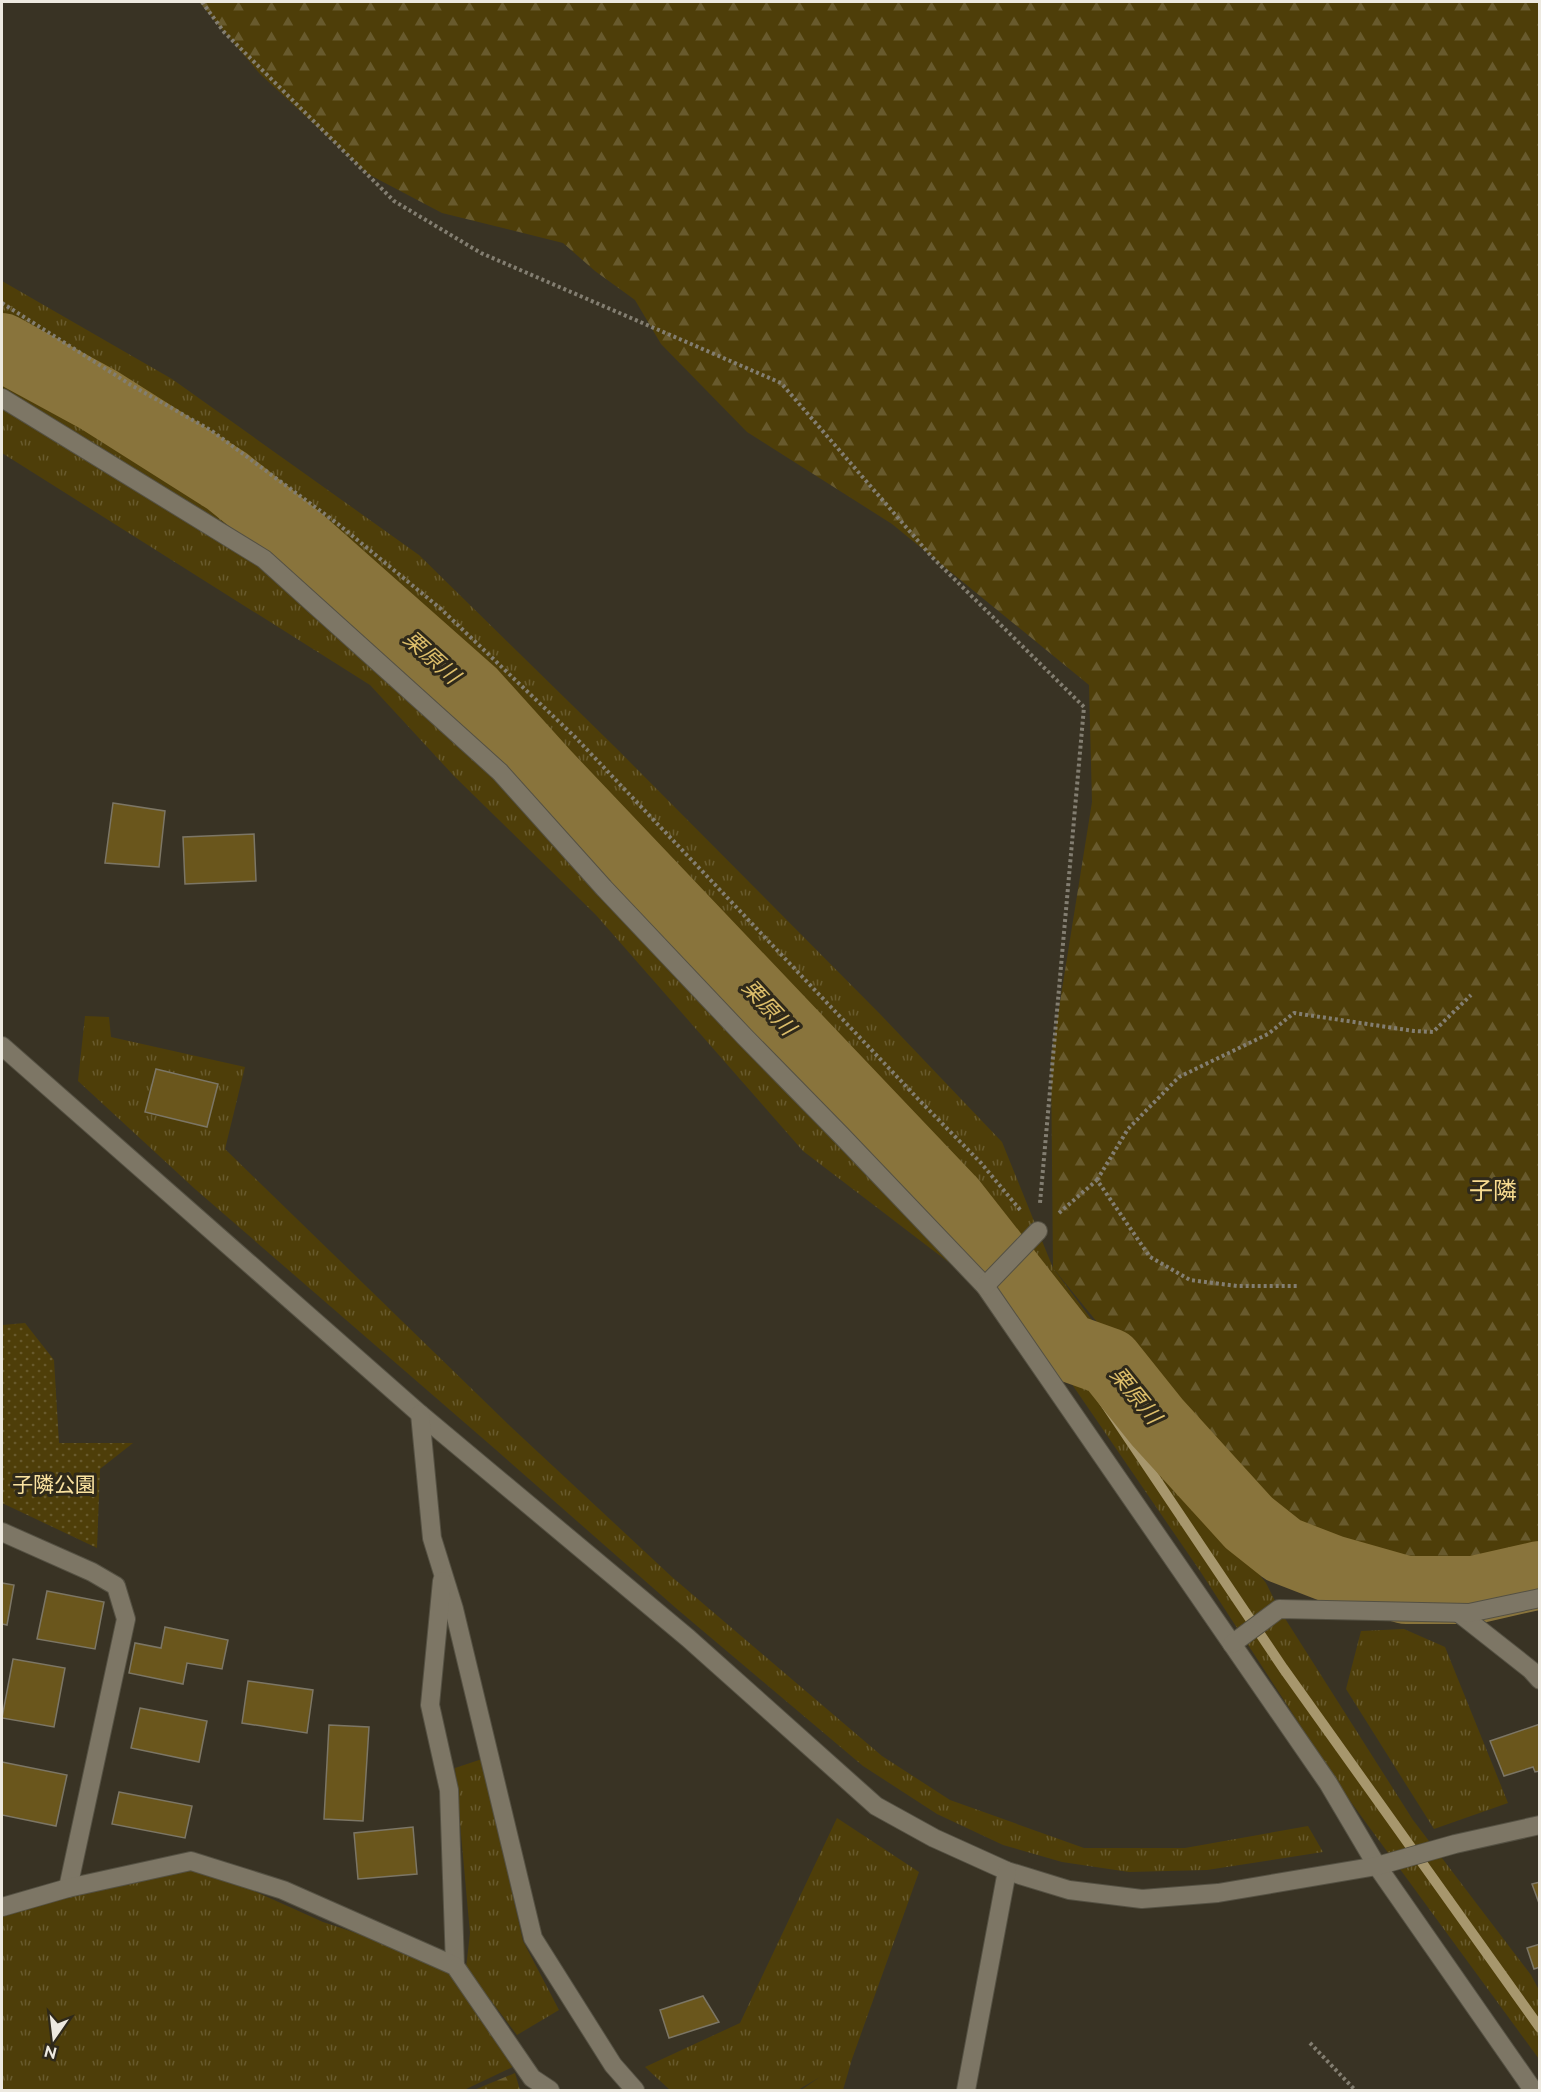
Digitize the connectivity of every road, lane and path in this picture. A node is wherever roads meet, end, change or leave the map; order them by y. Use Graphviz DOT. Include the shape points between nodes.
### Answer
graph roads {
  1 [pos="202,2"];
  2 [pos="2,303"];
  3 [pos="2,398"];
  4 [pos="1471,995"];
  5 [pos="2,1046"];
  6 [pos="1097,1180"];
  7 [pos="1032,1236"];
  8 [pos="989,1282"];
  9 [pos="1299,1286"];
  10 [pos="420,1414"];
  11 [pos="2,1532"];
  12 [pos="443,1572"];
  13 [pos="1539,1598"];
  14 [pos="1460,1614"];
  15 [pos="1232,1644"];
  16 [pos="1539,1680"];
  17 [pos="1539,1825"];
  18 [pos="1382,1864"];
  19 [pos="1007,1871"];
  20 [pos="68,1888"];
  21 [pos="2,1907"];
  22 [pos="455,1966"];
  23 [pos="1310,2043"];
  24 [pos="550,2091"];
  25 [pos="636,2091"];
  26 [pos="966,2091"];
  27 [pos="1355,2091"];
  28 [pos="1533,2091"];
  1 -- 7 [label="path" via="224,32 394,201 481,253 781,383 932,557 1084,707"];
  2 -- 7 [label="path" via="212,431 338,524 441,609 575,737 981,1163"];
  3 -- 8 [label="street" via="264,559 322,610 500,772 603,888 744,1036"];
  4 -- 6 [label="path" via="1433,1032 1294,1013 1268,1034 1179,1077 1128,1129"];
  5 -- 10 [label="street"];
  6 -- 7 [label="path"];
  6 -- 9 [label="path" via="1150,1257 1190,1280 1237,1286"];
  7 -- 8 [label="street"];
  8 -- 15 [label="street"];
  10 -- 12 [label="street" via="432,1538"];
  10 -- 19 [label="street" via="688,1638 876,1806"];
  11 -- 20 [label="street" via="116,1586 126,1619"];
  12 -- 22 [label="street" via="430,1706 449,1790"];
  12 -- 25 [label="street" via="533,1938 613,2065"];
  13 -- 14 [label="street"];
  14 -- 15 [label="street" via="1279,1609"];
  14 -- 16 [label="street"];
  15 -- 18 [label="street"];
  17 -- 18 [label="street"];
  18 -- 19 [label="street" via="1218,1893 1142,1899 1069,1890"];
  18 -- 28 [label="street"];
  19 -- 26 [label="street"];
  20 -- 21 [label="street"];
  20 -- 22 [label="street" via="190,1861 283,1890"];
  22 -- 24 [label="street" via="532,2079"];
  23 -- 27 [label="path"];
}
